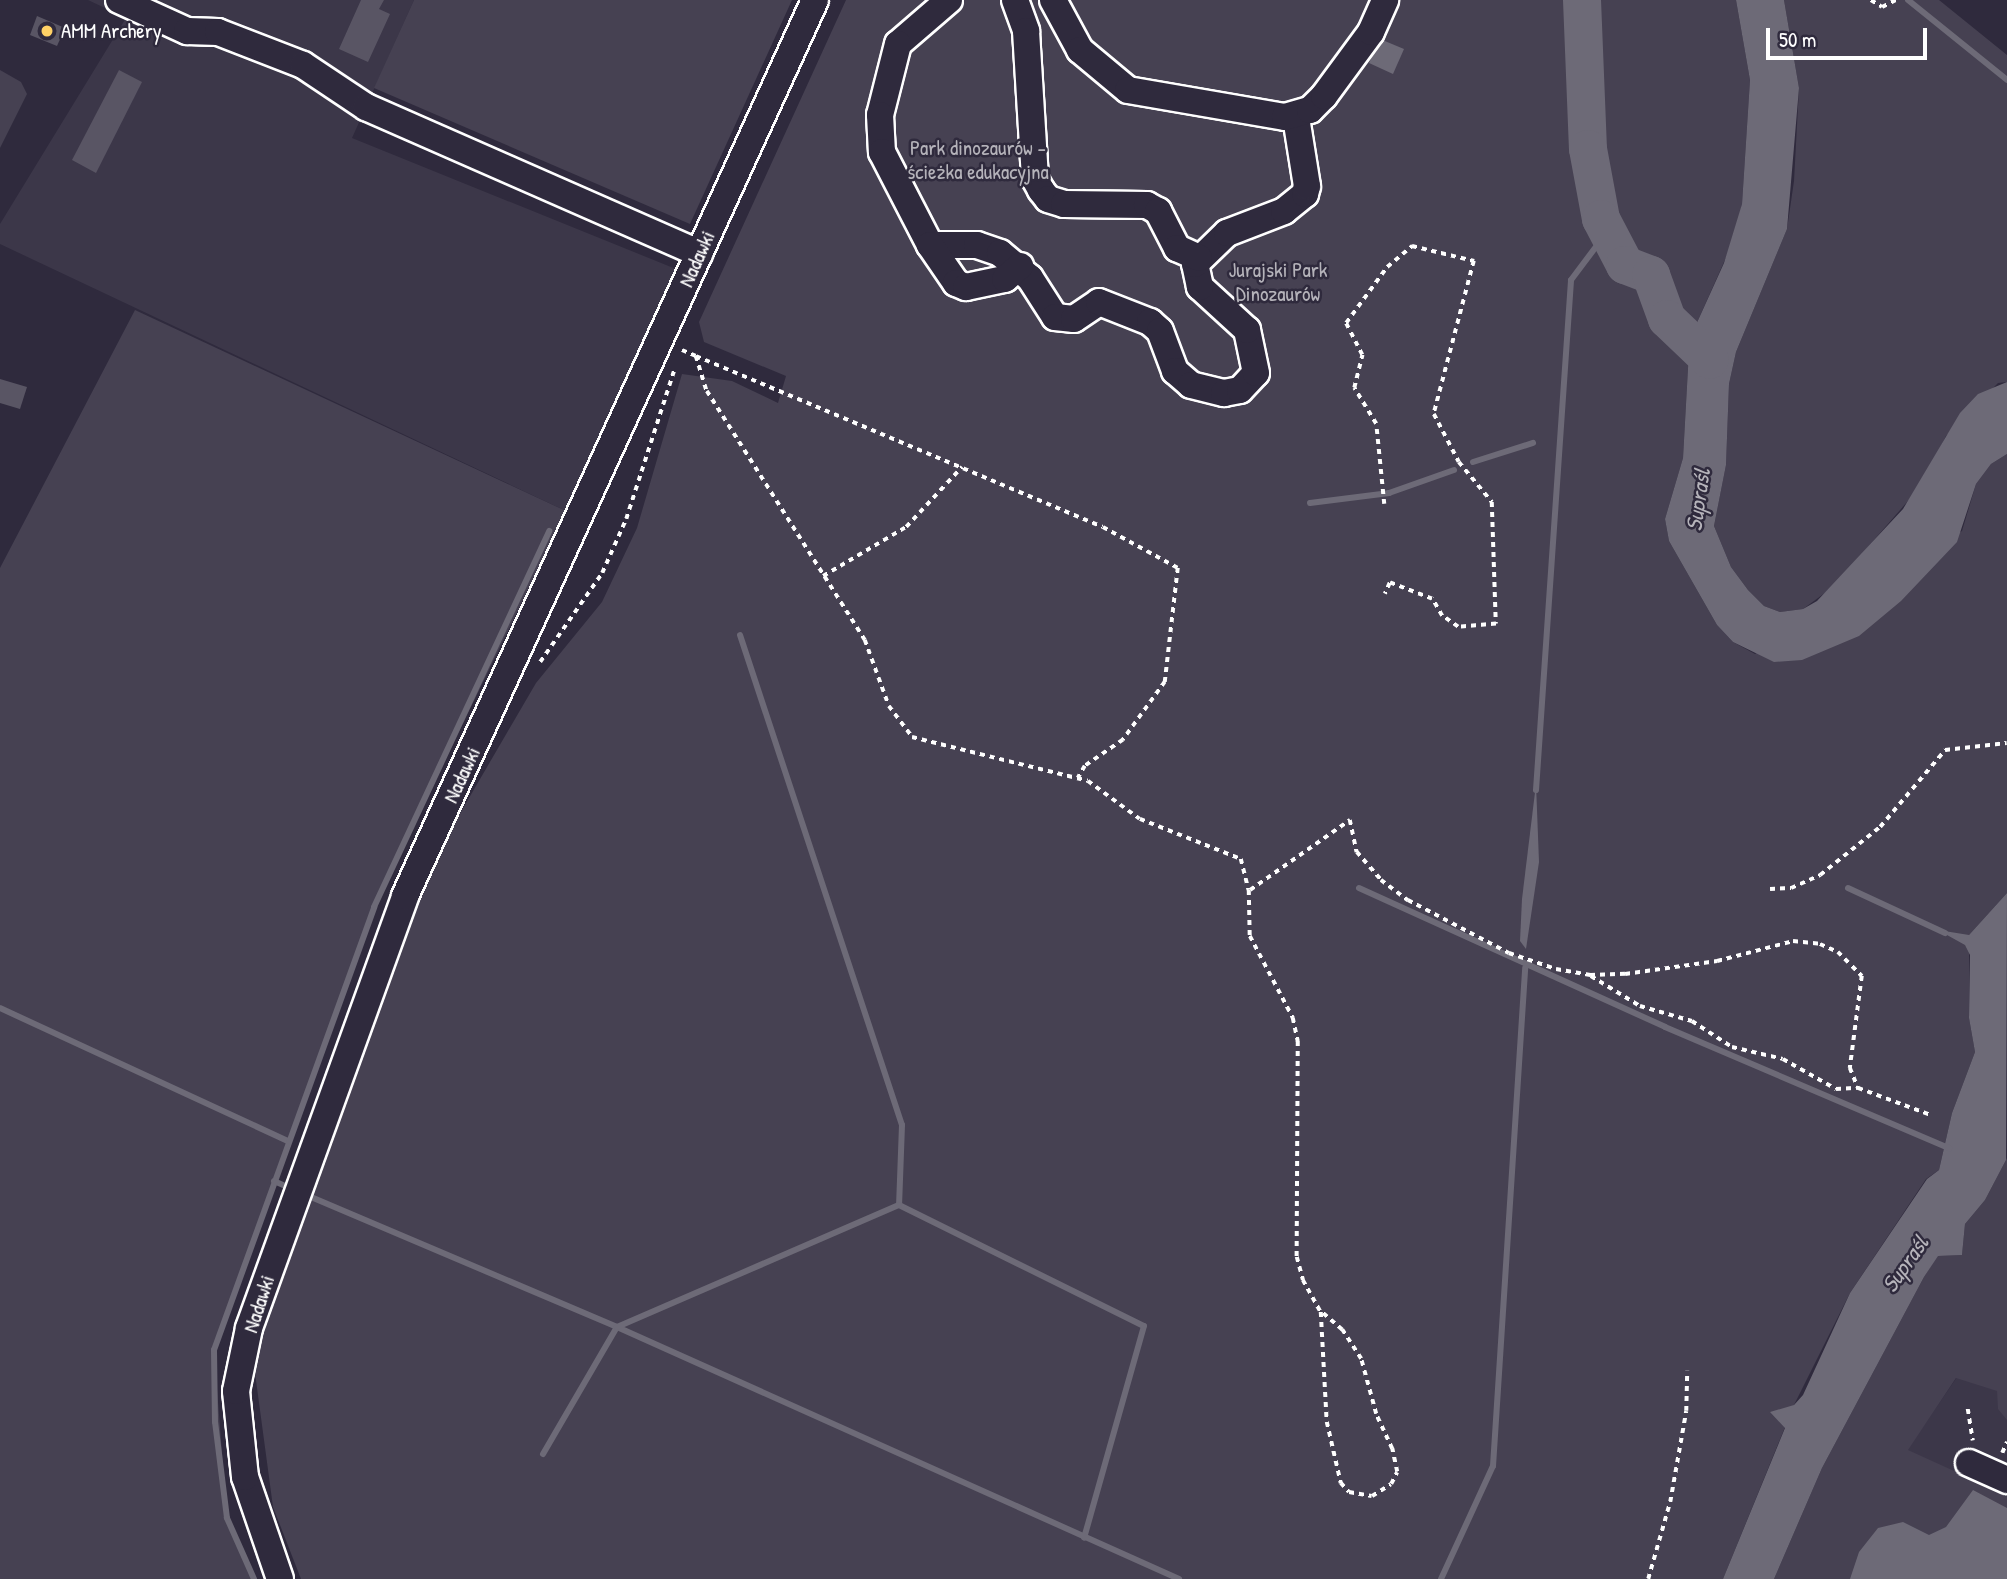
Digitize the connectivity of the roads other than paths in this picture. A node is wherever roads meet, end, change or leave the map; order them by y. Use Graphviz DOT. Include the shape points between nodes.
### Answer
graph roads {
  1 [pos="119,0"];
  2 [pos="815,0"];
  3 [pos="949,0"];
  4 [pos="1015,0"];
  5 [pos="1052,0"];
  6 [pos="1385,0"];
  7 [pos="1296,117"];
  8 [pos="930,245"];
  9 [pos="699,253"];
  10 [pos="1199,258"];
  11 [pos="1020,267"];
  12 [pos="1969,1463"];
  13 [pos="2007,1480"];
  14 [pos="280,1579"];
  1 -- 9 [label="street" via="187,31 218,32 303,65 366,107"];
  2 -- 9 [label="street, Nadawki"];
  3 -- 8 [label="street" via="898,44 880,115 882,152"];
  4 -- 10 [label="street" via="1026,30 1035,179 1041,190 1048,199 1064,204 1147,205 1158,211 1177,248"];
  5 -- 7 [label="street" via="1080,50 1128,90"];
  6 -- 7 [label="street" via="1354,60 1310,110"];
  7 -- 10 [label="street" via="1305,194 1284,211 1227,233"];
  8 -- 11 [label="street" via="977,245"];
  8 -- 11 [label="street" via="956,283 966,287 1005,279"];
  9 -- 14 [label="street, Nadawki" via="405,896 249,1328 236,1391 245,1477"];
  10 -- 11 [label="street" via="1194,272 1200,287 1235,314 1253,344 1256,373 1240,390 1224,393 1191,385 1175,371 1160,331 1115,306 1099,302 1074,319 1055,317"];
  12 -- 13 [label="street"];
}
